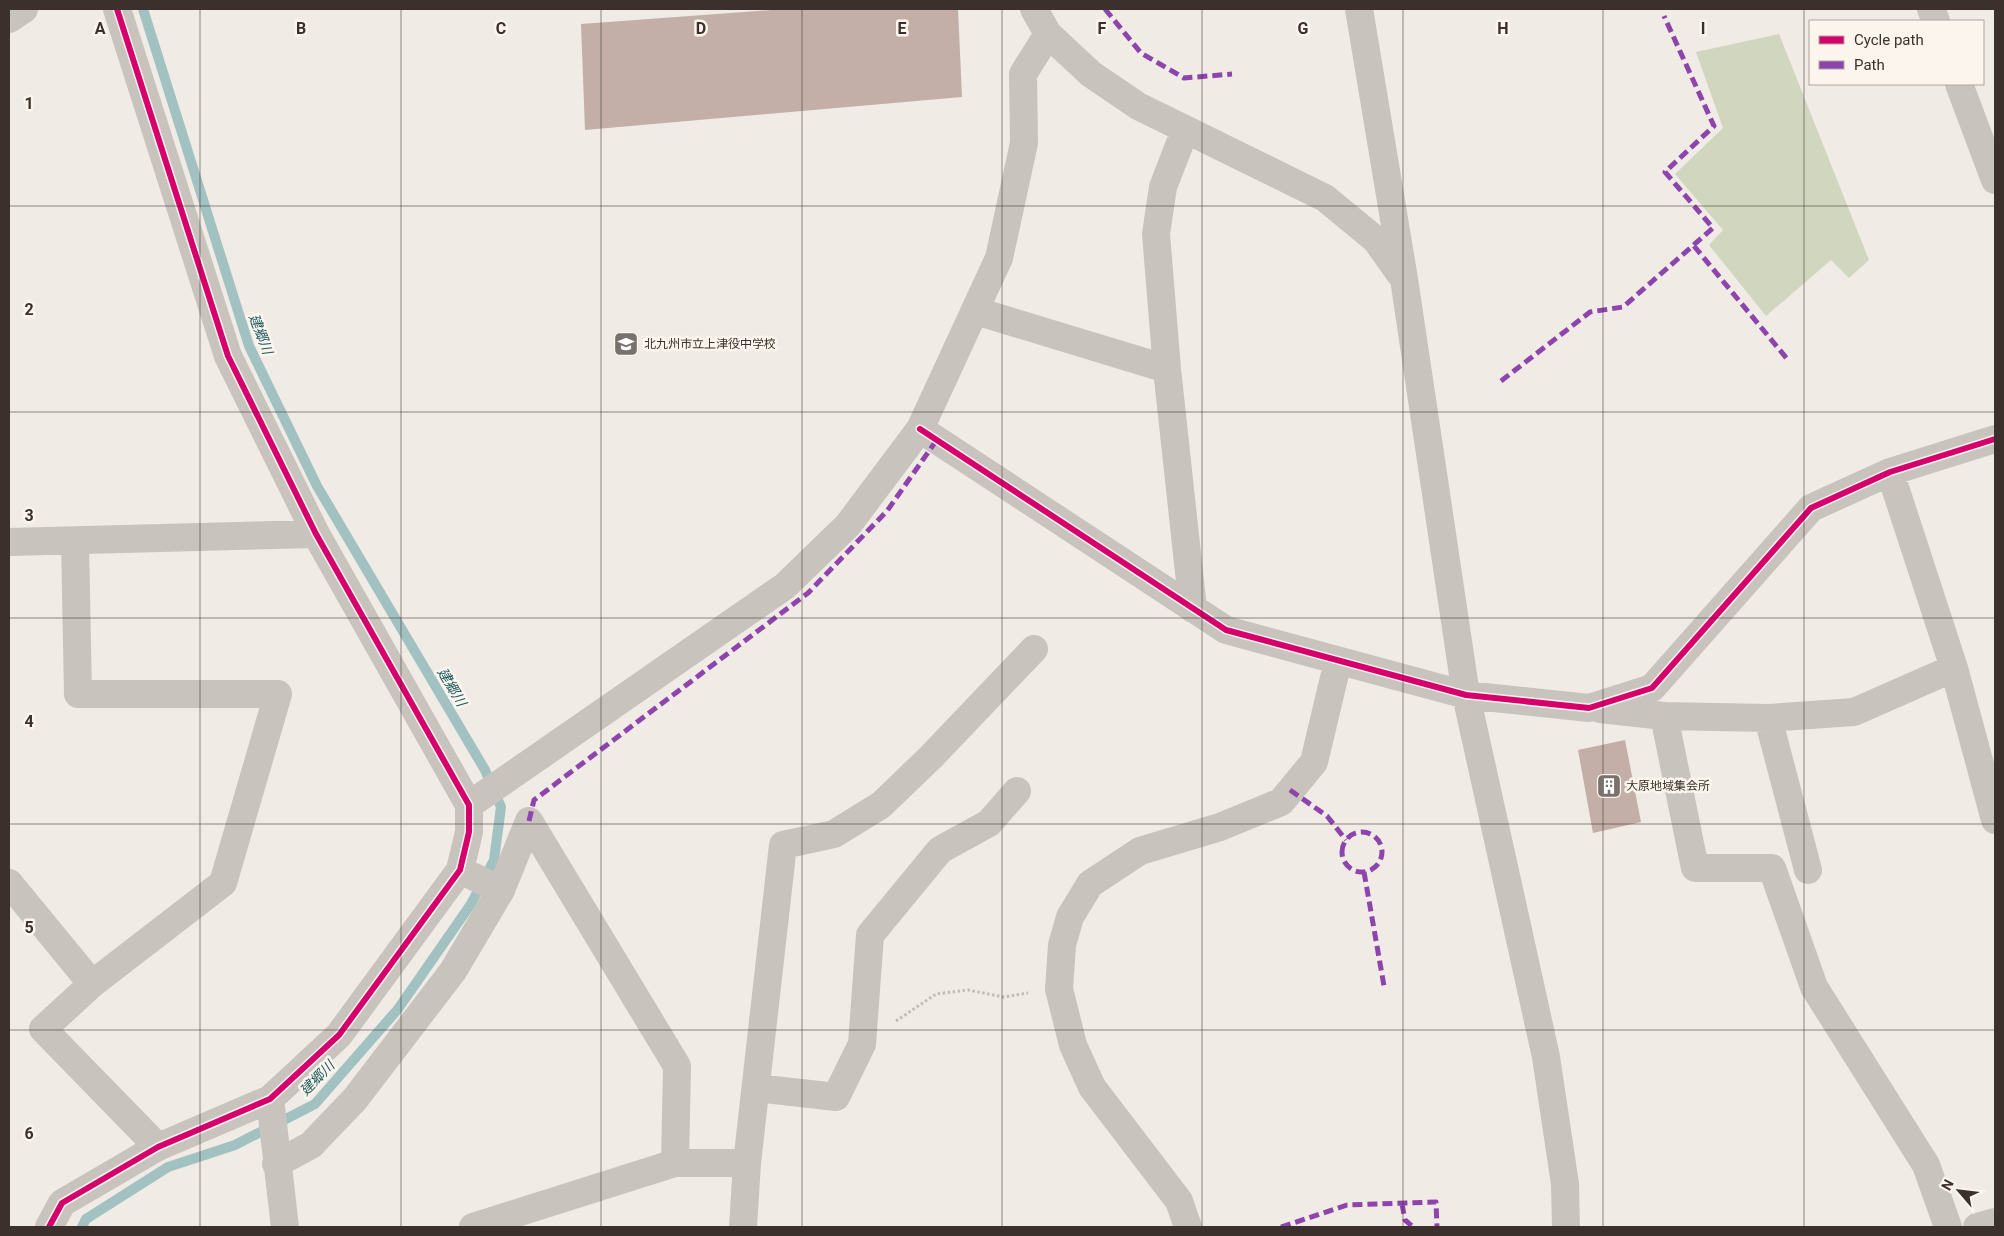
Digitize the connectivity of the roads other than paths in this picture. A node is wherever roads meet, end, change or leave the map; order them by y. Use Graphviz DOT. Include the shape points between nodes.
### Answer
graph roads {
  1 [pos="24,9"];
  2 [pos="116,9"];
  3 [pos="1034,9"];
  4 [pos="1359,9"];
  5 [pos="9,19"];
  6 [pos="1048,34"];
  7 [pos="1959,85"];
  8 [pos="1185,130"];
  9 [pos="1995,180"];
  10 [pos="1404,279"];
  11 [pos="976,311"];
  12 [pos="1167,369"];
  13 [pos="920,429"];
  14 [pos="1995,439"];
  15 [pos="1890,472"];
  16 [pos="316,534"];
  17 [pos="9,542"];
  18 [pos="75,542"];
  19 [pos="1193,609"];
  20 [pos="1034,649"];
  21 [pos="1338,661"];
  22 [pos="1954,668"];
  23 [pos="1466,695"];
  24 [pos="1588,708"];
  25 [pos="1664,716"];
  26 [pos="1768,718"];
  27 [pos="1017,791"];
  28 [pos="471,804"];
  29 [pos="1995,820"];
  30 [pos="1808,870"];
  31 [pos="462,871"];
  32 [pos="9,884"];
  33 [pos="501,890"];
  34 [pos="92,984"];
  35 [pos="756,1088"];
  36 [pos="271,1108"];
  37 [pos="158,1147"];
  38 [pos="276,1158"];
  39 [pos="675,1163"];
  40 [pos="748,1163"];
  41 [pos="550,1215"];
  42 [pos="1995,1222"];
  43 [pos="49,1227"];
  44 [pos="286,1227"];
  45 [pos="473,1227"];
  46 [pos="743,1227"];
  47 [pos="1188,1227"];
  48 [pos="1566,1227"];
  49 [pos="1948,1227"];
  50 [pos="1977,1227"];
  1 -- 5 [label="street"];
  2 -- 16 [label="street" via="228,356"];
  3 -- 6 [label="street"];
  4 -- 10 [label="street"];
  6 -- 8 [label="street" via="1091,74 1138,106"];
  6 -- 11 [label="street" via="1023,74 1024,143 1000,258"];
  7 -- 9 [label="street"];
  8 -- 10 [label="street" via="1325,198 1376,240"];
  8 -- 12 [label="street" via="1163,187 1156,234"];
  10 -- 23 [label="street"];
  11 -- 12 [label="street"];
  11 -- 13 [label="street"];
  12 -- 19 [label="street"];
  13 -- 19 [label="street"];
  13 -- 28 [label="street" via="848,525 785,586"];
  14 -- 15 [label="street"];
  15 -- 22 [label="street"];
  15 -- 24 [label="street" via="1811,508 1652,688"];
  16 -- 18 [label="street"];
  16 -- 28 [label="street"];
  17 -- 18 [label="street"];
  18 -- 34 [label="street" via="78,694 278,694 223,883"];
  19 -- 21 [label="street" via="1226,630"];
  20 -- 35 [label="street" via="881,805 834,834 783,845"];
  21 -- 23 [label="street"];
  21 -- 47 [label="street" via="1314,762 1280,802 1220,827 1140,851 1090,884 1070,916 1062,945 1059,989 1073,1044 1092,1086 1180,1201"];
  22 -- 26 [label="street" via="1854,712"];
  22 -- 29 [label="street"];
  23 -- 24 [label="street"];
  23 -- 48 [label="street" via="1546,1057 1565,1184"];
  24 -- 25 [label="street"];
  25 -- 26 [label="street"];
  25 -- 49 [label="street" via="1695,868 1772,868 1814,987 1926,1165"];
  26 -- 30 [label="street"];
  27 -- 35 [label="street" via="989,823 940,850 870,935 862,1044 836,1096"];
  28 -- 31 [label="street"];
  31 -- 33 [label="street"];
  31 -- 36 [label="street" via="339,1034"];
  32 -- 34 [label="street"];
  33 -- 38 [label="street" via="453,971 355,1099 310,1145"];
  33 -- 39 [label="street" via="528,821 677,1066"];
  34 -- 37 [label="street" via="43,1029"];
  35 -- 40 [label="street"];
  36 -- 37 [label="street"];
  36 -- 38 [label="street"];
  37 -- 43 [label="street" via="62,1203"];
  38 -- 44 [label="street"];
  39 -- 40 [label="street"];
  39 -- 41 [label="street"];
  40 -- 46 [label="street"];
  41 -- 45 [label="street"];
  42 -- 50 [label="street"];
}
